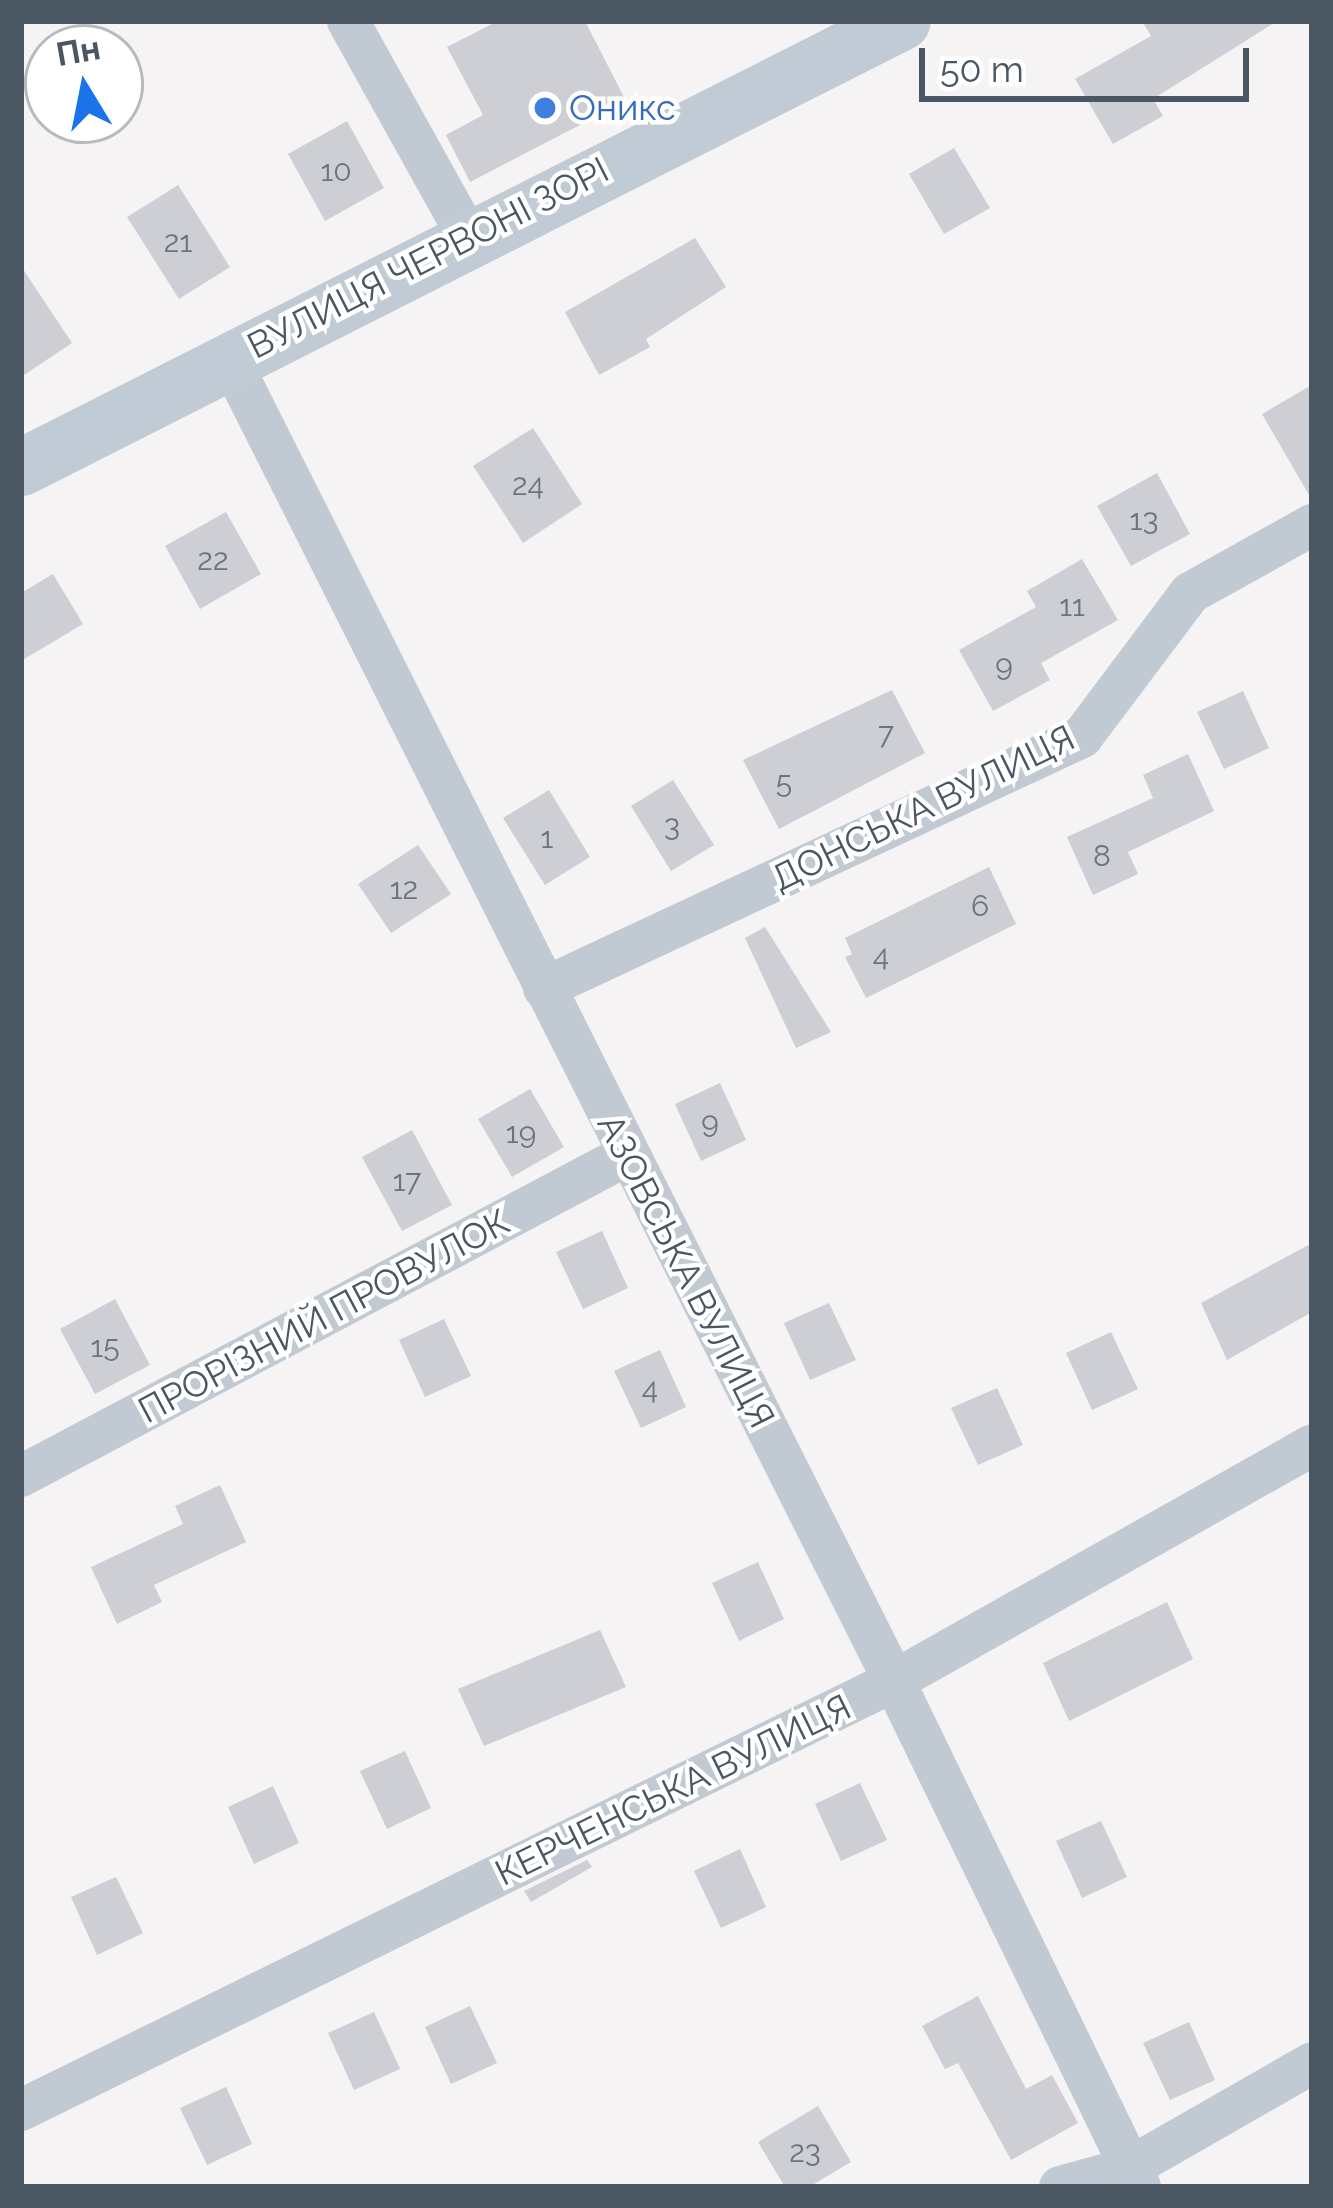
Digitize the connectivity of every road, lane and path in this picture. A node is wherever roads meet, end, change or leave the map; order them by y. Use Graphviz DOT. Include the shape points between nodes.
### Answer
graph roads {
  1 [pos="348,21"];
  2 [pos="902,21"];
  3 [pos="469,238"];
  4 [pos="229,358"];
  5 [pos="21,467"];
  6 [pos="1312,525"];
  7 [pos="544,988"];
  8 [pos="627,1155"];
  9 [pos="1312,1445"];
  10 [pos="21,1476"];
  11 [pos="894,1681"];
  12 [pos="1312,2063"];
  13 [pos="21,2110"];
  14 [pos="1134,2178"];
  15 [pos="1060,2187"];
  1 -- 3 [label="street"];
  2 -- 3 [label="street, ВУЛИЦЯ ЧЕРВОНІ ЗОРІ"];
  3 -- 4 [label="street, ВУЛИЦЯ ЧЕРВОНІ ЗОРІ"];
  4 -- 5 [label="street, ВУЛИЦЯ ЧЕРВОНІ ЗОРІ"];
  4 -- 7 [label="street, АЗОВСЬКА ВУЛИЦЯ"];
  6 -- 7 [label="street, ДОНСЬКА ВУЛИЦЯ" via="1190,592 1082,736"];
  7 -- 8 [label="street, АЗОВСЬКА ВУЛИЦЯ"];
  8 -- 10 [label="street, ПРОРІЗНИЙ ПРОВУЛОК"];
  8 -- 11 [label="street, АЗОВСЬКА ВУЛИЦЯ"];
  9 -- 11 [label="street, КЕРЧЕНСЬКА ВУЛИЦЯ"];
  11 -- 13 [label="street, КЕРЧЕНСЬКА ВУЛИЦЯ"];
  11 -- 14 [label="street, АЗОВСЬКА ВУЛИЦЯ"];
  12 -- 14 [label="street"];
  14 -- 15 [label="street"];
}
